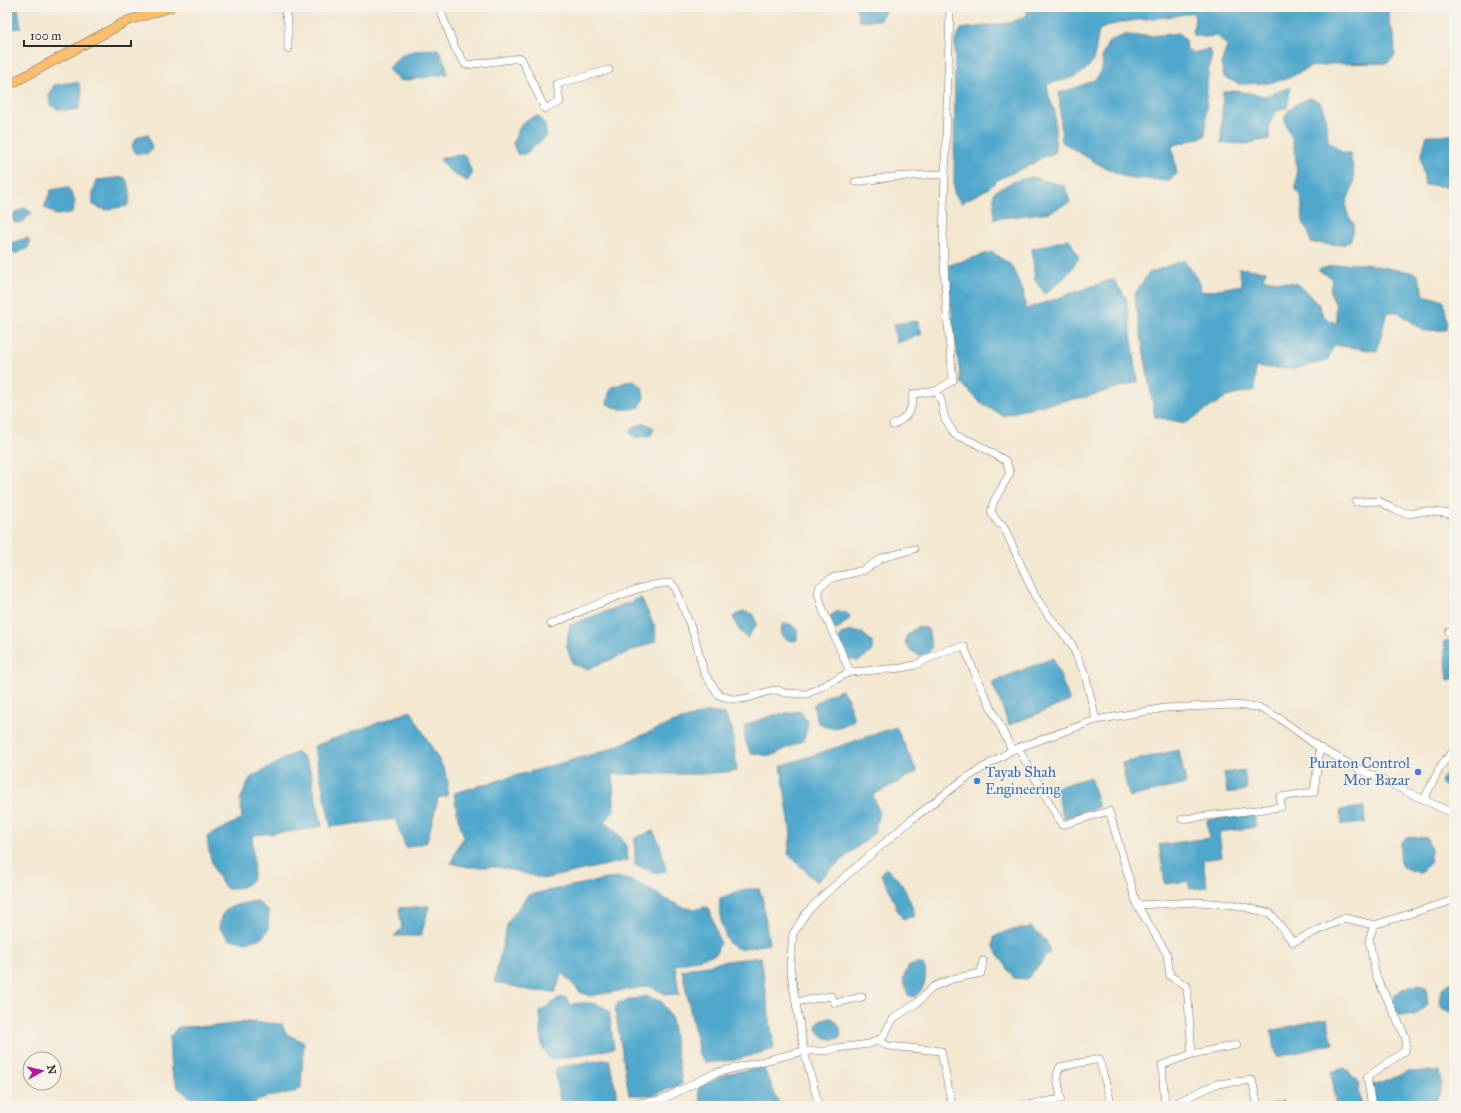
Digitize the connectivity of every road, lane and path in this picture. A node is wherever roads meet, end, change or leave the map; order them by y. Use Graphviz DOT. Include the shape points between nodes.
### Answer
graph roads {
  1 [pos="171,7"];
  2 [pos="284,7"];
  3 [pos="439,7"];
  4 [pos="950,7"];
  5 [pos="288,49"];
  6 [pos="609,70"];
  7 [pos="7,86"];
  8 [pos="945,174"];
  9 [pos="855,182"];
  10 [pos="936,391"];
  11 [pos="893,425"];
  12 [pos="1356,502"];
  13 [pos="1454,514"];
  14 [pos="914,550"];
  15 [pos="551,624"];
  16 [pos="850,672"];
  17 [pos="1096,720"];
  18 [pos="1320,748"];
  19 [pos="1015,749"];
  20 [pos="1454,750"];
  21 [pos="1424,799"];
  22 [pos="1454,814"];
  23 [pos="1182,819"];
  24 [pos="1454,900"];
  25 [pos="1137,905"];
  26 [pos="1374,925"];
  27 [pos="983,961"];
  28 [pos="862,997"];
  29 [pos="796,1002"];
  30 [pos="878,1040"];
  31 [pos="1237,1045"];
  32 [pos="804,1051"];
  33 [pos="1192,1054"];
  34 [pos="617,1106"];
  35 [pos="819,1106"];
  36 [pos="952,1106"];
  37 [pos="1022,1106"];
  38 [pos="1112,1106"];
  39 [pos="1165,1106"];
  40 [pos="1169,1106"];
  41 [pos="1258,1106"];
  42 [pos="1271,1106"];
  43 [pos="1284,1106"];
  44 [pos="1372,1106"];
  1 -- 7 [label="main road" via="127,21"];
  2 -- 5 [label="street" via="288,24"];
  3 -- 6 [label="street" via="455,48 466,65 521,58 545,109 560,103 557,84"];
  4 -- 8 [label="street"];
  8 -- 9 [label="street"];
  8 -- 10 [label="street" via="946,304 954,378"];
  10 -- 11 [label="street" via="913,394 913,406 904,419"];
  10 -- 17 [label="street" via="942,400 945,419 954,435 973,442 1006,461 1010,473 994,501 991,512 1004,527 1036,596 1071,643 1085,674"];
  12 -- 13 [label="street" via="1379,501 1395,510 1410,514 1423,511"];
  14 -- 16 [label="street" via="882,558 864,570 832,578 820,586 818,593 823,610"];
  15 -- 16 [label="street" via="637,590 671,583 676,589 695,638 704,673 719,695 745,699 777,690 807,694"];
  16 -- 19 [label="street" via="902,668 964,646 977,679"];
  17 -- 18 [label="street" via="1165,708 1233,705 1258,707 1279,718"];
  17 -- 19 [label="street"];
  18 -- 21 [label="street"];
  18 -- 23 [label="street" via="1314,792 1280,796 1281,807"];
  19 -- 25 [label="street" via="1062,825 1109,811"];
  19 -- 29 [label="street" via="963,780 911,820 806,913 793,934 790,967"];
  20 -- 21 [label="street" via="1442,764"];
  21 -- 22 [label="street"];
  24 -- 26 [label="street"];
  25 -- 26 [label="street" via="1199,902 1235,905 1270,913 1292,942 1345,918"];
  25 -- 33 [label="street" via="1167,954 1170,976 1187,986"];
  26 -- 44 [label="street" via="1369,940 1376,976 1406,1038 1404,1051 1367,1077"];
  27 -- 30 [label="street" via="981,973 952,979 934,987 917,1003 894,1018 882,1038"];
  28 -- 29 [label="street" via="835,1003 831,996"];
  29 -- 32 [label="street"];
  30 -- 32 [label="street" via="869,1044 826,1051"];
  30 -- 36 [label="street" via="888,1046 941,1050"];
  31 -- 33 [label="street"];
  32 -- 34 [label="street" via="715,1073 661,1100"];
  32 -- 35 [label="street"];
  33 -- 39 [label="street" via="1162,1065"];
  37 -- 38 [label="street" via="1061,1099 1057,1076 1060,1067 1099,1059"];
  40 -- 41 [label="street" via="1216,1084 1252,1080"];
  42 -- 43 [label="street"];
}
